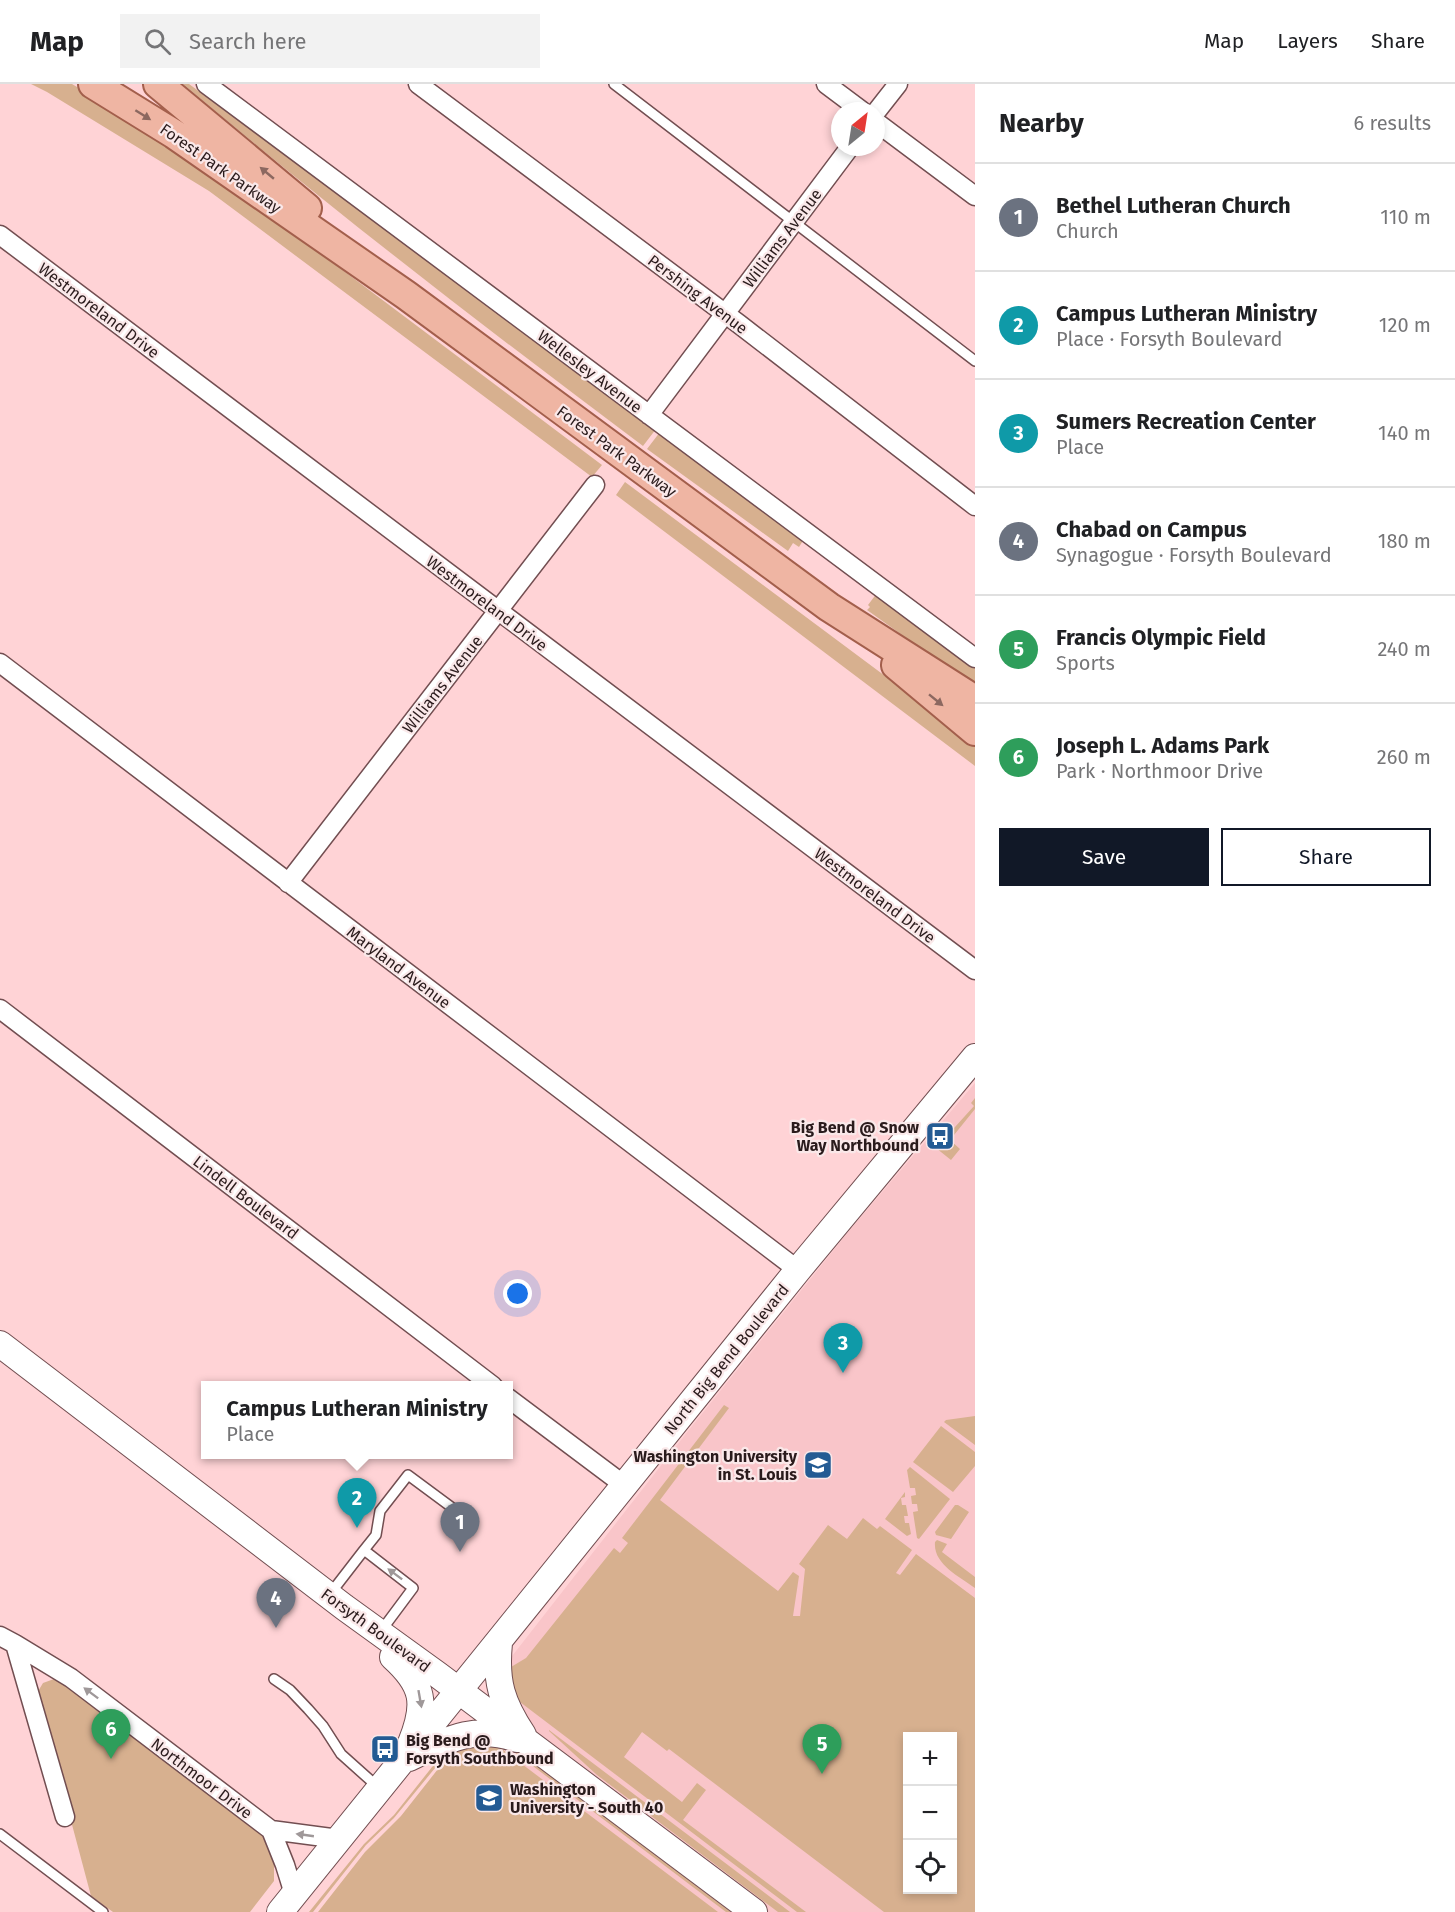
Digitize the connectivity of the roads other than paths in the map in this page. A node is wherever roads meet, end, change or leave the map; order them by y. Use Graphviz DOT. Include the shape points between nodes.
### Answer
graph roads {
  1 [pos="93,84"];
  2 [pos="158,84"];
  3 [pos="206,84"];
  4 [pos="418,84"];
  5 [pos="614,84"];
  6 [pos="826,84"];
  7 [pos="898,84"];
  8 [pos="850,102"];
  9 [pos="884,102"];
  10 [pos="885,129"];
  11 [pos="843,156"];
  12 [pos="975,196"];
  13 [pos="794,222"];
  14 [pos="0,235"];
  15 [pos="405,295"];
  16 [pos="724,314"];
  17 [pos="975,361"];
  18 [pos="649,415"];
  19 [pos="595,485"];
  20 [pos="975,506"];
  21 [pos="829,607"];
  22 [pos="498,611"];
  23 [pos="975,658"];
  24 [pos="0,663"];
  25 [pos="975,700"];
  26 [pos="975,731"];
  27 [pos="288,883"];
  28 [pos="975,970"];
  29 [pos="0,1009"];
  30 [pos="974,1060"];
  31 [pos="798,1270"];
  32 [pos="0,1344"];
  33 [pos="486,1381"];
  34 [pos="513,1402"];
  35 [pos="624,1485"];
  36 [pos="462,1515"];
  37 [pos="364,1550"];
  38 [pos="336,1602"];
  39 [pos="379,1633"];
  40 [pos="7,1640"];
  41 [pos="498,1643"];
  42 [pos="274,1678"];
  43 [pos="460,1692"];
  44 [pos="528,1743"];
  45 [pos="405,1760"];
  46 [pos="381,1790"];
  47 [pos="65,1817"];
  48 [pos="271,1830"];
  49 [pos="0,1834"];
  50 [pos="339,1839"];
  51 [pos="287,1903"];
  52 [pos="103,1912"];
  53 [pos="754,1912"];
  1 -- 15 [label="main road, Forest Park Parkway, one-way" via="174,134"];
  15 -- 2 [label="main road, Forest Park Parkway, one-way"];
  3 -- 18 [label="street, Wellesley Avenue"];
  4 -- 16 [label="street, Pershing Avenue"];
  5 -- 13 [label="lane"];
  6 -- 8 [label="street"];
  7 -- 9 [label="street"];
  10 -- 12 [label="street"];
  11 -- 13 [label="street, Williams Avenue"];
  13 -- 16 [label="street, Williams Avenue"];
  13 -- 17 [label="lane"];
  14 -- 22 [label="street, Westmoreland Drive"];
  15 -- 21 [label="main road, Forest Park Parkway"];
  16 -- 18 [label="street, Williams Avenue"];
  16 -- 20 [label="street, Pershing Avenue"];
  18 -- 23 [label="street, Wellesley Avenue"];
  19 -- 22 [label="street, Williams Avenue"];
  21 -- 25 [label="main road, Forest Park Parkway"];
  21 -- 26 [label="main road, Forest Park Parkway, one-way"];
  22 -- 27 [label="street, Williams Avenue"];
  22 -- 28 [label="street, Westmoreland Drive"];
  24 -- 27 [label="street, Maryland Avenue"];
  27 -- 31 [label="street, Maryland Avenue"];
  29 -- 33 [label="street, Lindell Boulevard"];
  30 -- 31 [label="main road, North Big Bend Boulevard"];
  31 -- 35 [label="main road, North Big Bend Boulevard"];
  32 -- 38 [label="main road, Forsyth Boulevard"];
  34 -- 35 [label="street"];
  35 -- 41 [label="main road, North Big Bend Boulevard"];
  36 -- 37 [label="lane" via="408,1475 380,1511 376,1535"];
  37 -- 38 [label="lane"];
  39 -- 37 [label="lane, one-way" via="413,1587"];
  38 -- 39 [label="main road, Forsyth Boulevard"];
  38 -- 45 [label="main road, one-way" via="415,1680 421,1697 421,1718"];
  39 -- 43 [label="main road, Forsyth Boulevard"];
  40 -- 47 [label="street, Northmoor Drive"];
  48 -- 40 [label="street, Northmoor Drive, one-way" via="71,1678"];
  41 -- 43 [label="main road, North Big Bend Boulevard"];
  41 -- 44 [label="main road" via="498,1681 509,1711"];
  42 -- 46 [label="lane" via="323,1726 341,1754"];
  43 -- 44 [label="main road, Forsyth Boulevard"];
  43 -- 45 [label="main road, North Big Bend Boulevard"];
  44 -- 45 [label="main road" via="493,1732 477,1732 448,1740"];
  44 -- 53 [label="main road, Forsyth Boulevard"];
  45 -- 46 [label="main road, North Big Bend Boulevard"];
  46 -- 50 [label="main road, North Big Bend Boulevard"];
  50 -- 48 [label="street, Northmoor Drive, one-way"];
  48 -- 51 [label="street" via="285,1865"];
  49 -- 52 [label="lane"];
  50 -- 51 [label="main road, North Big Bend Boulevard"];
}
